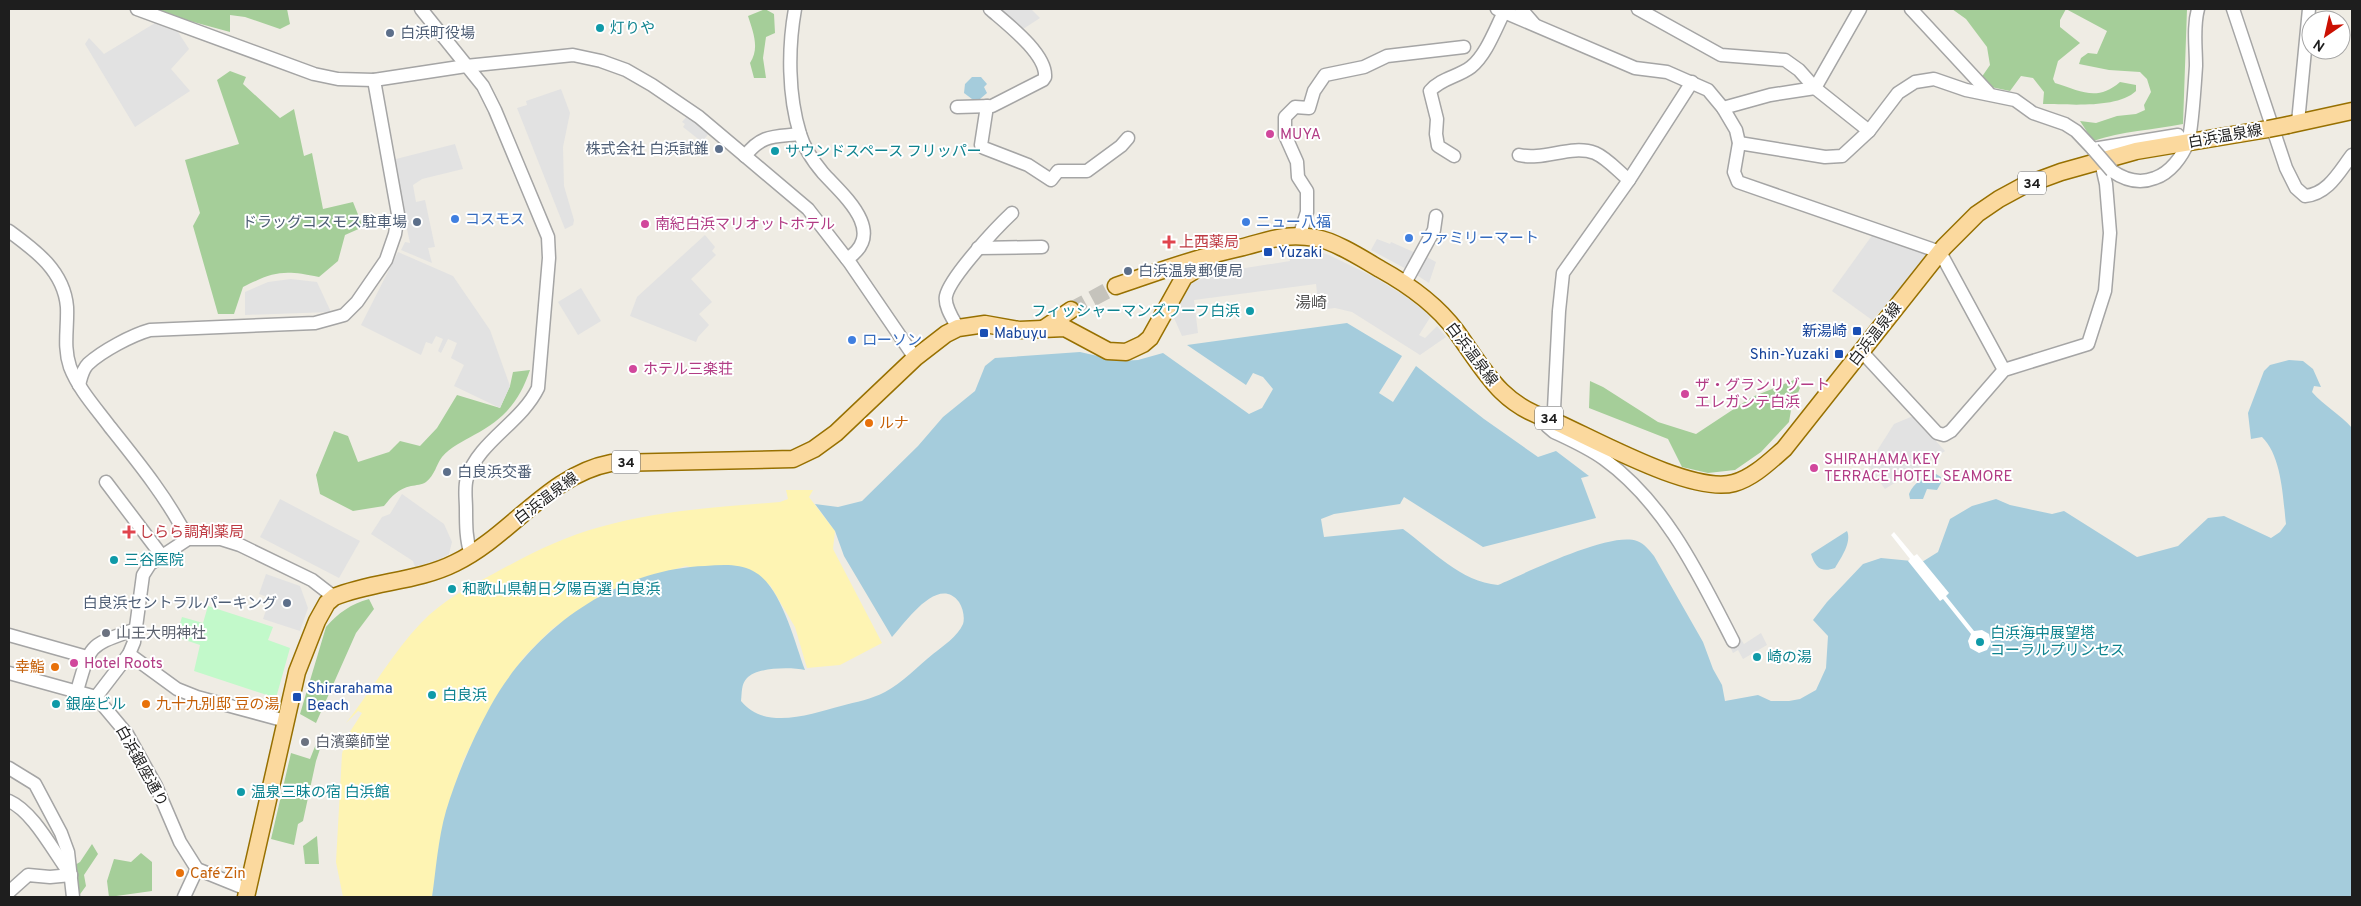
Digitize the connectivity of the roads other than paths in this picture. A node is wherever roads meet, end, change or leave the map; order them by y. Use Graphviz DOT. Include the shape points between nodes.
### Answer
graph roads {
  1 [pos="137,9"];
  2 [pos="421,9"];
  3 [pos="795,9"];
  4 [pos="990,9"];
  5 [pos="1522,9"];
  6 [pos="1638,9"];
  7 [pos="1860,9"];
  8 [pos="1911,9"];
  9 [pos="2198,9"];
  10 [pos="2232,9"];
  11 [pos="2309,9"];
  12 [pos="1501,11"];
  13 [pos="1536,26"];
  14 [pos="1464,47"];
  15 [pos="466,66"];
  16 [pos="374,80"];
  17 [pos="1692,82"];
  18 [pos="1815,88"];
  19 [pos="1988,92"];
  20 [pos="986,106"];
  21 [pos="957,107"];
  22 [pos="1724,108"];
  23 [pos="2352,112"];
  24 [pos="2293,123"];
  25 [pos="1869,131"];
  26 [pos="800,134"];
  27 [pos="1128,138"];
  28 [pos="1739,143"];
  29 [pos="2186,143"];
  30 [pos="1519,155"];
  31 [pos="2352,155"];
  32 [pos="745,156"];
  33 [pos="1454,156"];
  34 [pos="2102,161"];
  35 [pos="1629,180"];
  36 [pos="1012,212"];
  37 [pos="1436,216"];
  38 [pos="9,231"];
  39 [pos="1299,237"];
  40 [pos="1042,247"];
  41 [pos="978,248"];
  42 [pos="1236,249"];
  43 [pos="1940,252"];
  44 [pos="847,259"];
  45 [pos="1405,283"];
  46 [pos="1116,286"];
  47 [pos="1071,310"];
  48 [pos="958,328"];
  49 [pos="1041,330"];
  50 [pos="66,352"];
  51 [pos="1862,352"];
  52 [pos="915,358"];
  53 [pos="88,364"];
  54 [pos="2004,370"];
  55 [pos="79,386"];
  56 [pos="1550,419"];
  57 [pos="106,482"];
  58 [pos="188,539"];
  59 [pos="471,555"];
  60 [pos="162,556"];
  61 [pos="334,597"];
  62 [pos="136,629"];
  63 [pos="9,635"];
  64 [pos="1733,641"];
  65 [pos="129,654"];
  66 [pos="87,657"];
  67 [pos="9,673"];
  68 [pos="78,691"];
  69 [pos="96,698"];
  70 [pos="286,721"];
  71 [pos="9,768"];
  72 [pos="9,801"];
  73 [pos="197,869"];
  74 [pos="71,875"];
  75 [pos="9,892"];
  76 [pos="247,894"];
  77 [pos="73,897"];
  78 [pos="184,897"];
  1 -- 16 [label="street" via="314,74 338,79"];
  2 -- 15 [label="street"];
  3 -- 26 [label="street" via="791,78"];
  4 -- 20 [label="street" via="1030,46 1045,73 1043,80 1008,99"];
  5 -- 13 [label="street"];
  6 -- 18 [label="street" via="1721,54 1785,60"];
  7 -- 18 [label="street"];
  8 -- 19 [label="street"];
  9 -- 29 [label="street" via="2195,21 2196,68"];
  10 -- 31 [label="street" via="2296,188 2305,196 2316,195 2326,188"];
  11 -- 24 [label="street"];
  12 -- 13 [label="street"];
  12 -- 33 [label="street" via="1473,66 1462,74 1436,83 1430,91 1437,119 1438,146"];
  13 -- 17 [label="street" via="1635,68 1667,72"];
  14 -- 39 [label="street" via="1387,56 1364,67 1325,75 1314,91 1309,108 1295,107 1285,117 1285,135 1297,162 1298,177 1307,191 1307,212"];
  15 -- 16 [label="street"];
  15 -- 32 [label="street" via="573,55 601,61 626,70 652,85 699,117"];
  15 -- 59 [label="street" via="483,86 495,110 548,237 550,258 538,388 522,414 474,462 466,480 466,536"];
  16 -- 53 [label="street" via="398,214 386,260 358,302 344,315 315,324 150,330 137,334"];
  17 -- 22 [label="street" via="1708,90"];
  17 -- 35 [label="street"];
  18 -- 22 [label="street"];
  18 -- 25 [label="street"];
  19 -- 25 [label="street" via="1966,90 1934,79 1914,82 1898,93"];
  19 -- 34 [label="street" via="2015,100 2033,113 2065,124 2076,131"];
  20 -- 21 [label="street"];
  20 -- 27 [label="street" via="981,145 1028,165 1051,180 1058,170 1087,170"];
  22 -- 28 [label="street"];
  23 -- 24 [label="main road, 白浜温泉線 / 34"];
  24 -- 29 [label="main road, 白浜温泉線 / 34, bridge"];
  25 -- 28 [label="street" via="1842,156 1825,157"];
  26 -- 32 [label="street" via="761,139"];
  26 -- 44 [label="street" via="816,164 844,193 860,219 863,238 856,253"];
  28 -- 43 [label="street" via="1734,172 1738,182"];
  29 -- 34 [label="main road, 白浜温泉線 / 34" via="2136,151"];
  29 -- 34 [label="street" via="2169,170 2153,179 2132,181 2122,178"];
  30 -- 35 [label="street" via="1530,157 1579,150 1596,154"];
  32 -- 44 [label="street" via="808,209"];
  34 -- 43 [label="main road, 白浜温泉線 / 34" via="2023,186 1999,199 1971,219"];
  34 -- 54 [label="street" via="2110,233 2105,291 2088,344"];
  35 -- 56 [label="street" via="1563,273 1554,410"];
  36 -- 41 [label="street"];
  37 -- 45 [label="street" via="1434,230"];
  38 -- 50 [label="street" via="40,253 61,285 67,306"];
  39 -- 42 [label="main road, 白浜温泉線 / 34" via="1265,239"];
  39 -- 45 [label="main road, 白浜温泉線 / 34" via="1326,241"];
  40 -- 41 [label="street"];
  41 -- 48 [label="street" via="946,296"];
  42 -- 46 [label="main road, 白浜温泉線 / 34" via="1215,252"];
  42 -- 49 [label="main road, 白浜温泉線 / 34" via="1184,277 1150,338 1136,349 1117,353 1098,347 1065,328"];
  43 -- 51 [label="main road, 白浜温泉線 / 34"];
  43 -- 54 [label="street"];
  44 -- 52 [label="street"];
  45 -- 56 [label="main road, 白浜温泉線 / 34" via="1450,322 1484,371 1506,395 1529,413"];
  47 -- 49 [label="main road"];
  48 -- 49 [label="main road, 白浜温泉線 / 34" via="985,324"];
  48 -- 52 [label="main road, 白浜温泉線 / 34"];
  50 -- 53 [label="street"];
  50 -- 55 [label="street"];
  51 -- 54 [label="street" via="1937,433 1944,435"];
  51 -- 56 [label="main road, 白浜温泉線 / 34" via="1784,449 1758,471 1734,483 1707,485 1678,478"];
  52 -- 59 [label="main road, 白浜温泉線 / 34" via="836,433 793,459 594,466 555,488"];
  53 -- 55 [label="street"];
  55 -- 58 [label="street" via="136,459"];
  56 -- 64 [label="street" via="1547,426 1554,432 1604,459 1646,498 1691,560"];
  57 -- 60 [label="street"];
  58 -- 60 [label="street"];
  58 -- 61 [label="street" via="221,539 240,545 312,580"];
  59 -- 61 [label="main road, 白浜温泉線 / 34" via="428,574"];
  60 -- 62 [label="street" via="150,564 143,575"];
  61 -- 70 [label="main road" via="321,614 306,647"];
  62 -- 65 [label="street"];
  62 -- 66 [label="street" via="96,644"];
  63 -- 66 [label="street"];
  65 -- 69 [label="street"];
  65 -- 70 [label="street" via="177,689"];
  66 -- 68 [label="street"];
  67 -- 68 [label="street, 白浜銀座通り"];
  68 -- 69 [label="street, 白浜銀座通り"];
  69 -- 73 [label="street, 白浜銀座通り" via="127,734 156,786 180,842"];
  70 -- 76 [label="main road"];
  71 -- 74 [label="street" via="35,784 61,833"];
  72 -- 74 [label="street" via="16,804 38,828"];
  73 -- 76 [label="street"];
  73 -- 78 [label="street"];
  74 -- 75 [label="street" via="28,875"];
  74 -- 77 [label="street"];
}
